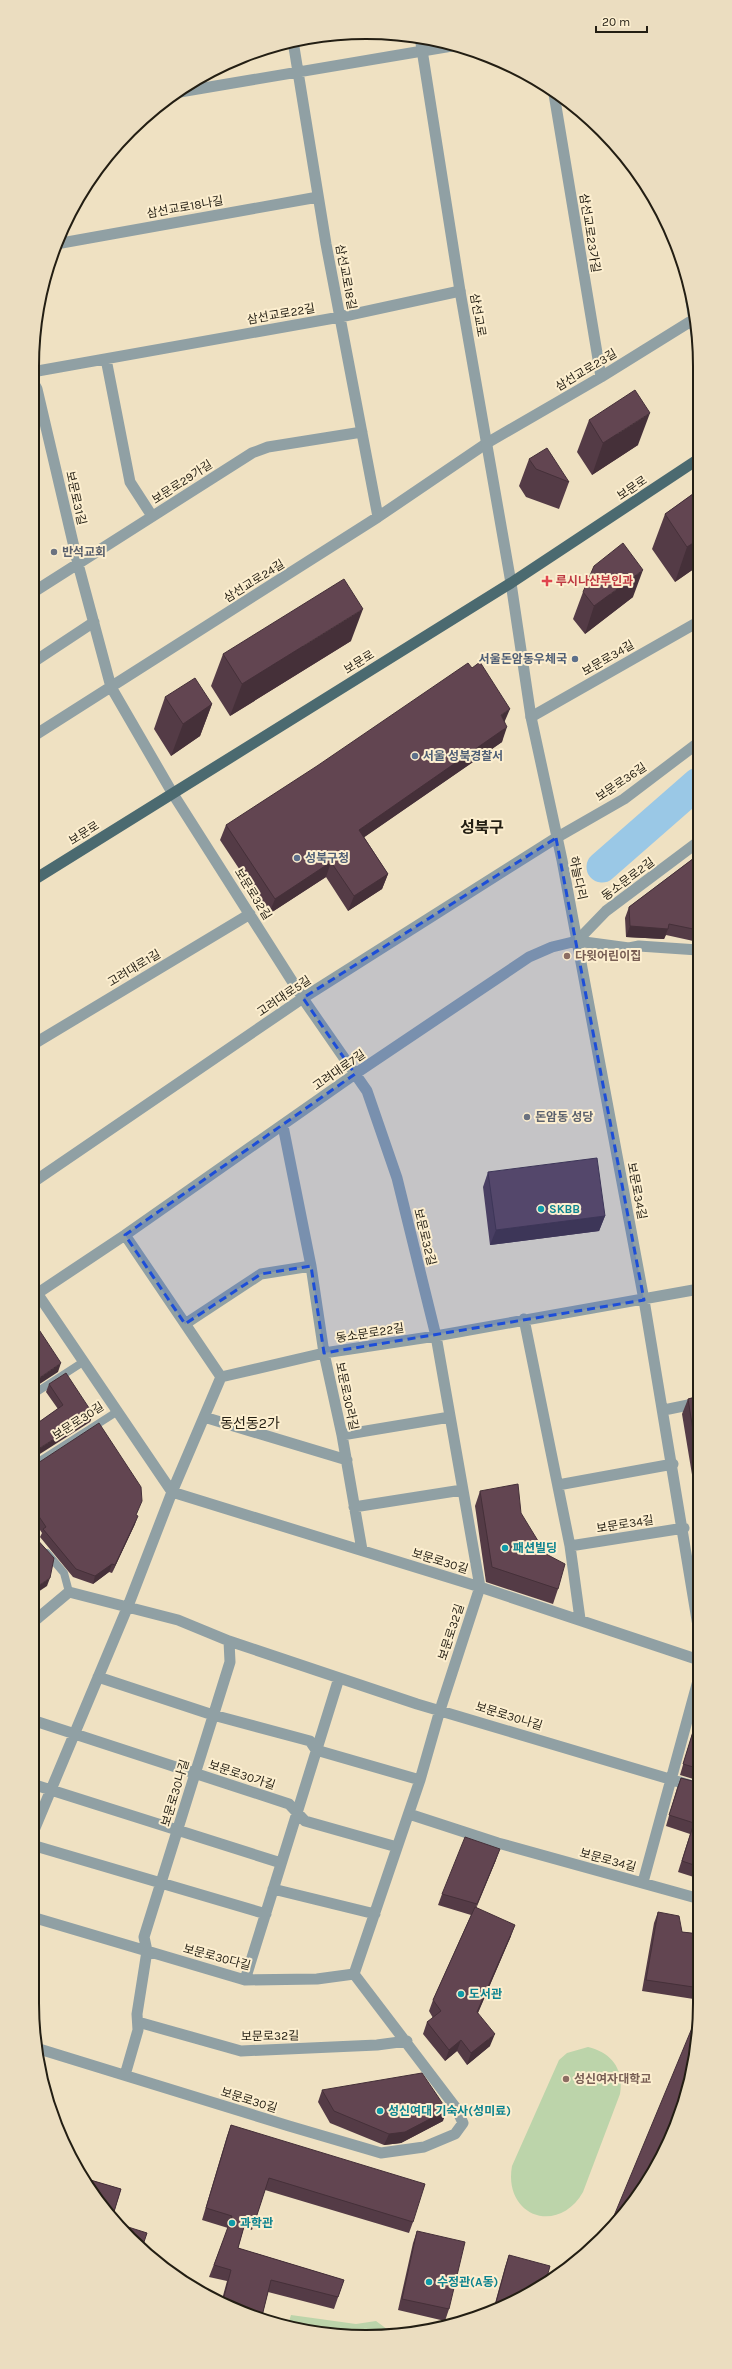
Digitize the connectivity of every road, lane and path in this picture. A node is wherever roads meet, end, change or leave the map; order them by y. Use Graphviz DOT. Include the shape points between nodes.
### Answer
graph roads {
  1 [pos="421,44"];
  2 [pos="294,47"];
  3 [pos="442,48"];
  4 [pos="423,51"];
  5 [pos="298,73"];
  6 [pos="190,90"];
  7 [pos="555,99"];
  8 [pos="318,197"];
  9 [pos="63,243"];
  10 [pos="460,291"];
  11 [pos="340,317"];
  12 [pos="690,321"];
  13 [pos="106,359"];
  14 [pos="39,371"];
  15 [pos="601,377"];
  16 [pos="39,398"];
  17 [pos="362,432"];
  18 [pos="487,443"];
  19 [pos="693,463"];
  20 [pos="152,516"];
  21 [pos="378,517"];
  22 [pos="78,564"];
  23 [pos="511,583"];
  24 [pos="39,589"];
  25 [pos="94,622"];
  26 [pos="693,625"];
  27 [pos="39,658"];
  28 [pos="112,686"];
  29 [pos="531,717"];
  30 [pos="39,733"];
  31 [pos="693,747"];
  32 [pos="173,794"];
  33 [pos="556,838"];
  34 [pos="693,846"];
  35 [pos="39,877"];
  36 [pos="250,914"];
  37 [pos="574,923"];
  38 [pos="577,941"];
  39 [pos="628,948"];
  40 [pos="693,950"];
  41 [pos="693,958"];
  42 [pos="303,998"];
  43 [pos="39,1041"];
  44 [pos="354,1072"];
  45 [pos="283,1126"];
  46 [pos="39,1178"];
  47 [pos="125,1235"];
  48 [pos="311,1266"];
  49 [pos="39,1289"];
  50 [pos="693,1291"];
  51 [pos="39,1299"];
  52 [pos="644,1300"];
  53 [pos="524,1319"];
  54 [pos="185,1324"];
  55 [pos="436,1336"];
  56 [pos="324,1353"];
  57 [pos="83,1362"];
  58 [pos="221,1378"];
  59 [pos="39,1390"];
  60 [pos="693,1404"];
  61 [pos="664,1410"];
  62 [pos="118,1411"];
  63 [pos="204,1417"];
  64 [pos="450,1417"];
  65 [pos="342,1435"];
  66 [pos="347,1460"];
  67 [pos="39,1462"];
  68 [pos="673,1464"];
  69 [pos="558,1485"];
  70 [pos="462,1490"];
  71 [pos="172,1492"];
  72 [pos="354,1507"];
  73 [pos="684,1528"];
  74 [pos="570,1546"];
  75 [pos="42,1547"];
  76 [pos="362,1550"];
  77 [pos="480,1587"];
  78 [pos="693,1590"];
  79 [pos="69,1592"];
  80 [pos="128,1606"];
  81 [pos="39,1617"];
  82 [pos="580,1619"];
  83 [pos="229,1642"];
  84 [pos="693,1658"];
  85 [pos="98,1678"];
  86 [pos="338,1678"];
  87 [pos="693,1702"];
  88 [pos="440,1710"];
  89 [pos="213,1715"];
  90 [pos="39,1723"];
  91 [pos="74,1732"];
  92 [pos="316,1750"];
  93 [pos="195,1773"];
  94 [pos="671,1779"];
  95 [pos="420,1780"];
  96 [pos="693,1786"];
  97 [pos="39,1787"];
  98 [pos="49,1791"];
  99 [pos="297,1811"];
  100 [pos="409,1814"];
  101 [pos="39,1817"];
  102 [pos="177,1831"];
  103 [pos="39,1847"];
  104 [pos="397,1847"];
  105 [pos="282,1863"];
  106 [pos="643,1882"];
  107 [pos="160,1883"];
  108 [pos="273,1889"];
  109 [pos="693,1897"];
  110 [pos="266,1914"];
  111 [pos="375,1914"];
  112 [pos="39,1919"];
  113 [pos="147,1951"];
  114 [pos="354,1974"];
  115 [pos="245,1980"];
  116 [pos="138,2022"];
  117 [pos="406,2042"];
  118 [pos="43,2050"];
  119 [pos="125,2075"];
  1 -- 4 [label="street, 삼선교로"];
  2 -- 5 [label="street, 삼선교로18길"];
  3 -- 4 [label="street"];
  4 -- 5 [label="street"];
  4 -- 10 [label="street, 삼선교로"];
  5 -- 6 [label="street"];
  5 -- 8 [label="street, 삼선교로18길"];
  7 -- 15 [label="street, 삼선교로23가길"];
  8 -- 9 [label="street, 삼선교로18나길"];
  8 -- 11 [label="street, 삼선교로18길"];
  10 -- 11 [label="street, 삼선교로22길"];
  10 -- 18 [label="street, 삼선교로"];
  11 -- 13 [label="street, 삼선교로22길"];
  11 -- 17 [label="street, 삼선교로18길"];
  12 -- 15 [label="street, 삼선교로23길"];
  13 -- 14 [label="street, 삼선교로22길"];
  13 -- 20 [label="street" via="130,482"];
  15 -- 18 [label="street, 삼선교로23길"];
  16 -- 22 [label="street, 보문로31길"];
  17 -- 20 [label="street, 보문로29가길" via="268,447 252,453"];
  17 -- 21 [label="street, 삼선교로18길"];
  18 -- 21 [label="street, 삼선교로24길"];
  18 -- 23 [label="street, 삼선교로"];
  19 -- 23 [label="main road, 보문로"];
  20 -- 22 [label="street, 보문로29가길"];
  21 -- 28 [label="street, 삼선교로24길"];
  22 -- 24 [label="street, 보문로29가길"];
  22 -- 25 [label="street, 보문로31길"];
  23 -- 29 [label="street"];
  23 -- 32 [label="main road, 보문로"];
  25 -- 27 [label="street"];
  25 -- 28 [label="street, 보문로31길"];
  26 -- 29 [label="street, 보문로34길"];
  28 -- 30 [label="street, 삼선교로24길"];
  28 -- 32 [label="street, 보문로31길"];
  29 -- 33 [label="street"];
  31 -- 33 [label="street, 보문로36길" via="624,799"];
  32 -- 35 [label="main road, 보문로"];
  32 -- 36 [label="street, 보문로32길"];
  33 -- 37 [label="street, 하늘다리"];
  33 -- 42 [label="street, 고려대로5길"];
  34 -- 38 [label="street, 동소문로2길" via="606,911"];
  36 -- 42 [label="street, 보문로32길"];
  36 -- 43 [label="street, 고려대로1길"];
  37 -- 38 [label="street, 보문로34길"];
  38 -- 39 [label="street"];
  38 -- 44 [label="street, 고려대로7길" via="552,947 529,957"];
  38 -- 52 [label="street, 보문로34길"];
  39 -- 40 [label="street" via="639,946"];
  39 -- 41 [label="street" via="637,953"];
  42 -- 44 [label="street, 보문로32길"];
  42 -- 46 [label="street, 고려대로5길"];
  44 -- 45 [label="street, 고려대로7길"];
  44 -- 55 [label="street, 보문로32길" via="367,1091 397,1178"];
  45 -- 47 [label="street, 고려대로7길"];
  45 -- 48 [label="street, 보문로30라길"];
  47 -- 49 [label="street, 고려대로7길"];
  47 -- 54 [label="street"];
  48 -- 54 [label="street" via="262,1274"];
  48 -- 56 [label="street, 보문로30라길"];
  50 -- 52 [label="street, 동소문로22길"];
  51 -- 57 [label="street, 보문로30길"];
  52 -- 53 [label="street, 동소문로22길"];
  52 -- 61 [label="street, 보문로34길"];
  53 -- 55 [label="street, 동소문로22길"];
  53 -- 69 [label="street"];
  54 -- 58 [label="street"];
  55 -- 56 [label="street, 동소문로22길"];
  55 -- 64 [label="street, 보문로32길"];
  56 -- 58 [label="street, 동소문로22길"];
  56 -- 65 [label="street, 보문로30라길"];
  57 -- 59 [label="lane"];
  57 -- 62 [label="street, 보문로30길"];
  58 -- 63 [label="street"];
  60 -- 61 [label="street"];
  61 -- 68 [label="street, 보문로34길"];
  62 -- 67 [label="lane, 보문로30길"];
  62 -- 71 [label="street, 보문로30길"];
  63 -- 66 [label="street"];
  63 -- 71 [label="street"];
  64 -- 65 [label="street"];
  64 -- 70 [label="street, 보문로32길"];
  65 -- 66 [label="street, 보문로30라길"];
  66 -- 72 [label="street, 보문로30라길"];
  68 -- 69 [label="street"];
  68 -- 73 [label="street, 보문로34길"];
  69 -- 74 [label="street"];
  70 -- 72 [label="street"];
  70 -- 77 [label="street, 보문로32길"];
  71 -- 76 [label="street, 보문로30길"];
  71 -- 80 [label="street"];
  72 -- 76 [label="street, 보문로30라길"];
  73 -- 74 [label="street, 보문로34길"];
  73 -- 78 [label="street, 보문로34길"];
  74 -- 82 [label="street"];
  75 -- 79 [label="lane" via="64,1574"];
  76 -- 77 [label="street, 보문로30길"];
  77 -- 82 [label="street, 보문로30길"];
  77 -- 88 [label="street, 보문로32길"];
  79 -- 80 [label="street, 보문로30나길"];
  79 -- 81 [label="street"];
  80 -- 83 [label="street, 보문로30나길" via="178,1620"];
  80 -- 85 [label="street"];
  82 -- 84 [label="street, 보문로30길"];
  83 -- 86 [label="street, 보문로30나길"];
  83 -- 89 [label="street, 보문로30나길" via="230,1662"];
  85 -- 89 [label="street"];
  85 -- 91 [label="street"];
  86 -- 88 [label="street, 보문로30나길"];
  86 -- 92 [label="street"];
  87 -- 94 [label="street, 보문로34길"];
  88 -- 94 [label="street, 보문로30나길"];
  88 -- 95 [label="street, 보문로32길"];
  89 -- 92 [label="street" via="310,1741"];
  89 -- 93 [label="street, 보문로30나길"];
  90 -- 91 [label="street, 보문로30가길" via="57,1730"];
  91 -- 93 [label="street, 보문로30가길"];
  91 -- 98 [label="street"];
  92 -- 95 [label="street"];
  92 -- 99 [label="street"];
  93 -- 99 [label="street, 보문로30가길" via="289,1804"];
  93 -- 102 [label="street, 보문로30나길"];
  94 -- 96 [label="street, 보문로30나길"];
  94 -- 106 [label="street, 보문로34길"];
  95 -- 100 [label="street, 보문로32길"];
  97 -- 98 [label="street"];
  98 -- 101 [label="street"];
  98 -- 102 [label="street"];
  99 -- 104 [label="street, 보문로30가길" via="305,1822"];
  99 -- 105 [label="street"];
  100 -- 104 [label="street, 보문로32길"];
  100 -- 106 [label="street, 보문로34길" via="498,1843"];
  102 -- 105 [label="street"];
  102 -- 107 [label="street, 보문로30나길"];
  103 -- 107 [label="street"];
  104 -- 111 [label="street, 보문로32길"];
  105 -- 108 [label="street"];
  106 -- 109 [label="street"];
  107 -- 110 [label="street"];
  107 -- 113 [label="street, 보문로30나길" via="144,1937"];
  108 -- 110 [label="street"];
  108 -- 111 [label="street"];
  110 -- 115 [label="street"];
  111 -- 114 [label="street, 보문로32길"];
  112 -- 113 [label="street, 보문로30다길"];
  113 -- 115 [label="street, 보문로30다길"];
  113 -- 116 [label="street"];
  114 -- 115 [label="street, 보문로30다길" via="317,1979"];
  114 -- 117 [label="street"];
  116 -- 117 [label="street, 보문로32길" via="241,2051"];
  116 -- 119 [label="street"];
  117 -- 119 [label="street, 보문로30길" via="456,2108 463,2123 455,2134 424,2147 381,2153"];
  118 -- 119 [label="street, 보문로30길"];
}
